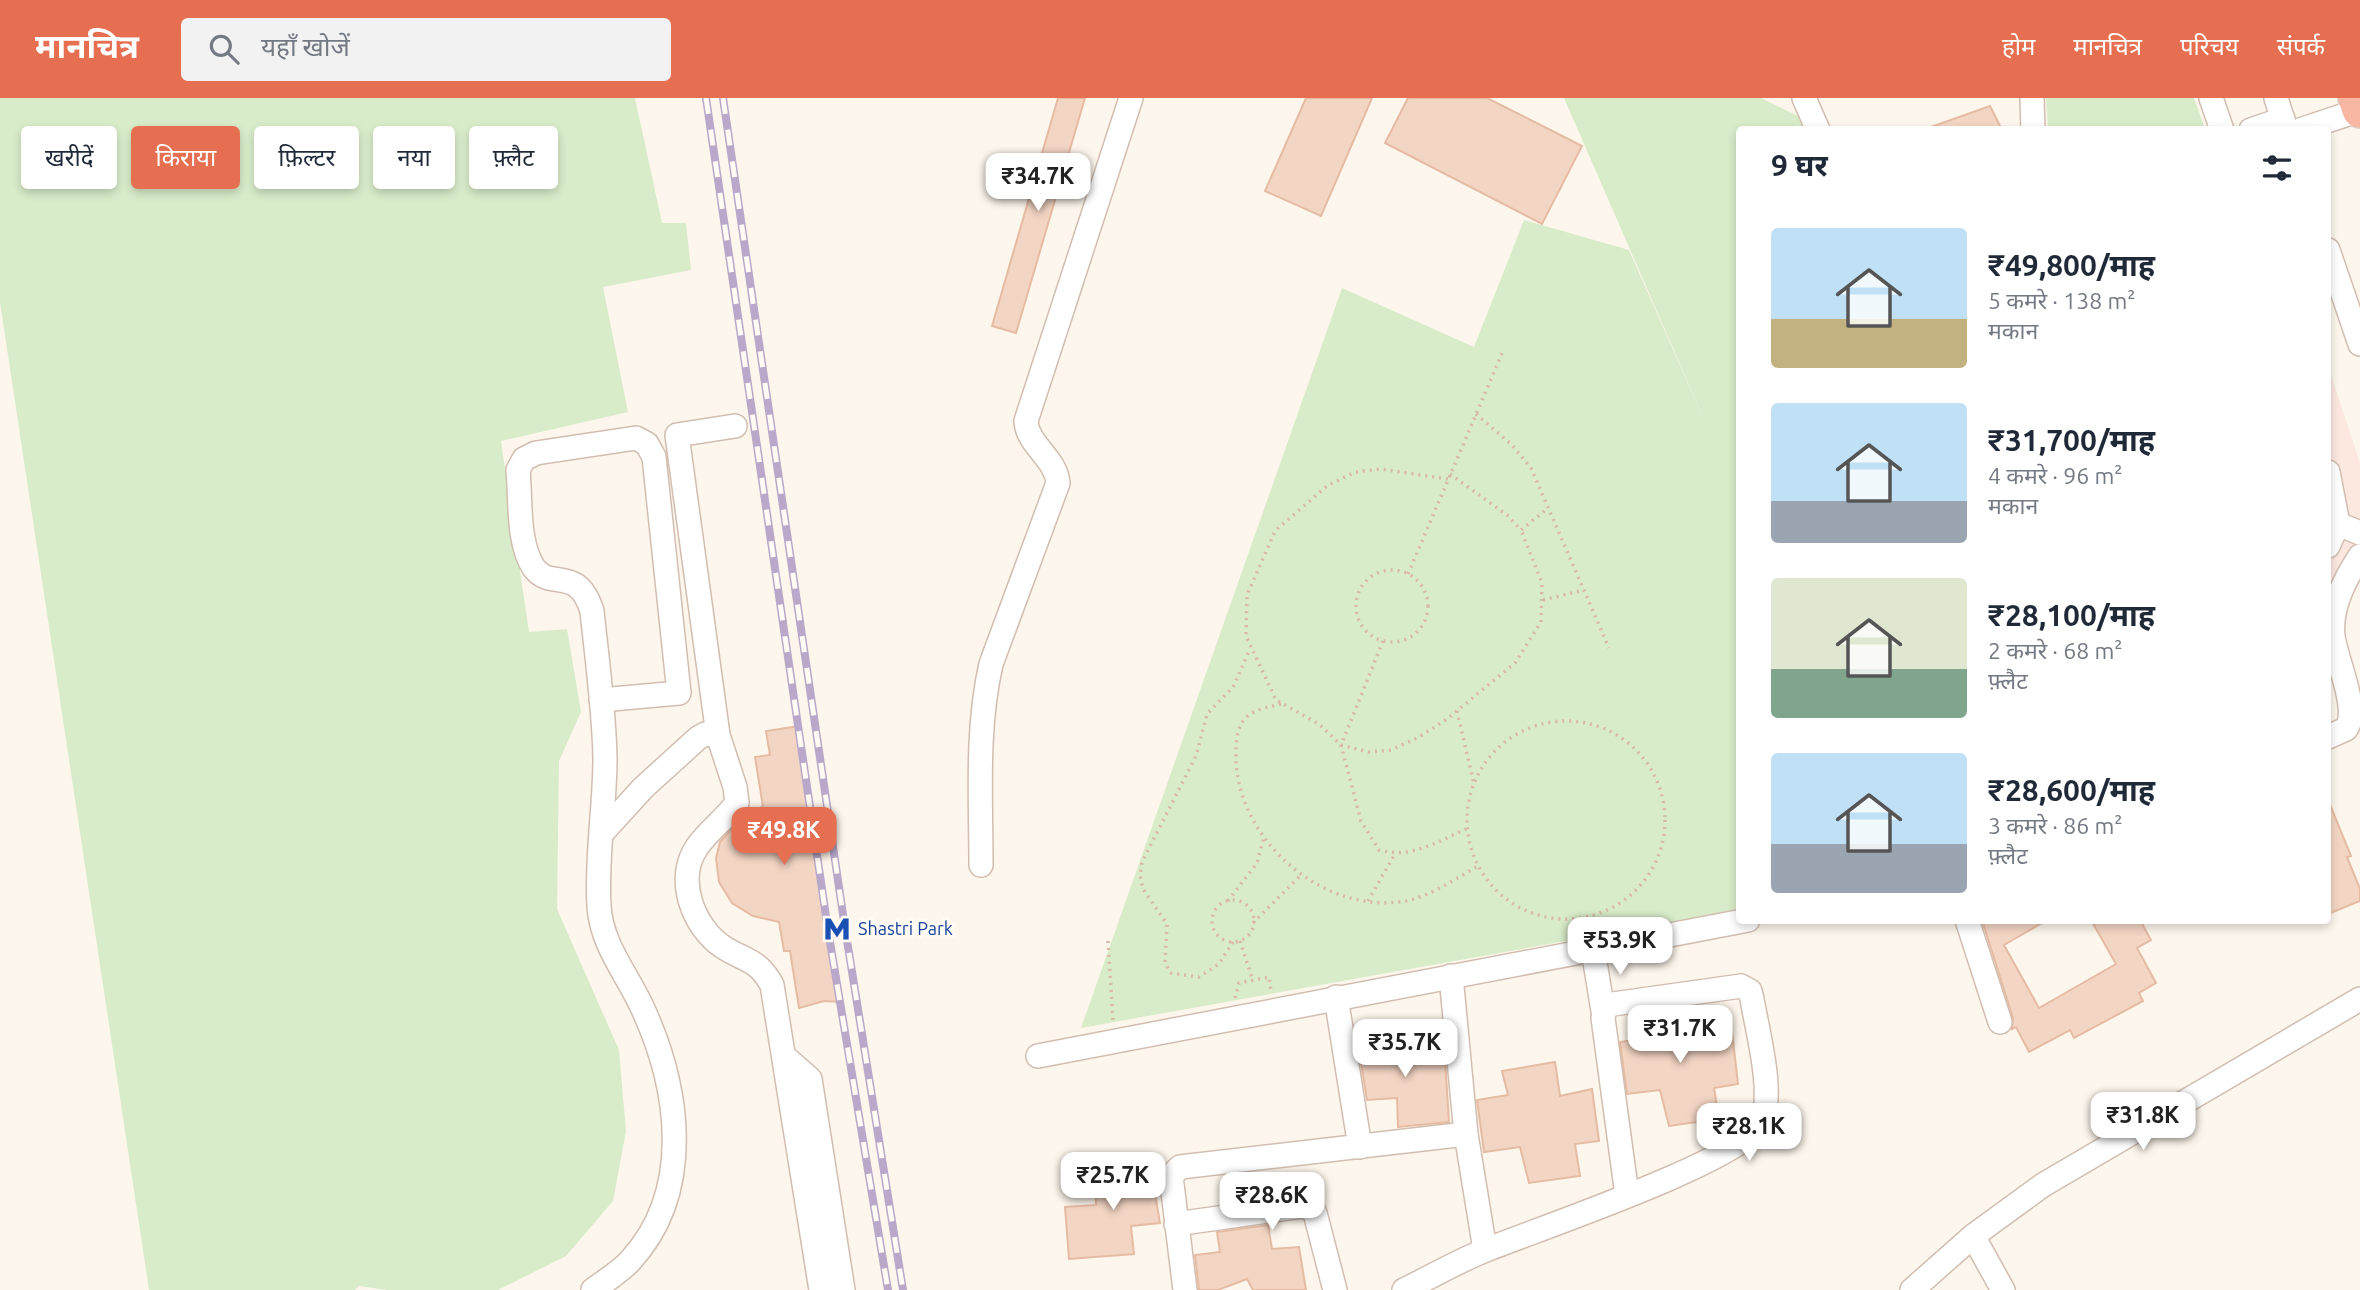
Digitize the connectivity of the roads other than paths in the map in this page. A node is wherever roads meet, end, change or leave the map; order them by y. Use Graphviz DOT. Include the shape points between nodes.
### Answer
graph roads {
  1 [pos="1131,98"];
  2 [pos="2032,98"];
  3 [pos="2211,98"];
  4 [pos="2356,98"];
  5 [pos="1802,100"];
  6 [pos="2360,110"];
  7 [pos="2286,119"];
  8 [pos="1816,126"];
  9 [pos="2033,126"];
  10 [pos="2221,126"];
  11 [pos="2264,126"];
  12 [pos="2331,259"];
  13 [pos="2360,344"];
  14 [pos="735,426"];
  15 [pos="2331,491"];
  16 [pos="2338,524"];
  17 [pos="2360,533"];
  18 [pos="2331,539"];
  19 [pos="2360,556"];
  20 [pos="601,700"];
  21 [pos="718,735"];
  22 [pos="2331,736"];
  23 [pos="602,833"];
  24 [pos="981,865"];
  25 [pos="1736,922"];
  26 [pos="1967,924"];
  27 [pos="1593,950"];
  28 [pos="1451,976"];
  29 [pos="1336,997"];
  30 [pos="2360,999"];
  31 [pos="1603,1011"];
  32 [pos="2000,1022"];
  33 [pos="1038,1056"];
  34 [pos="786,1058"];
  35 [pos="1465,1134"];
  36 [pos="1360,1147"];
  37 [pos="1627,1195"];
  38 [pos="1176,1224"];
  39 [pos="1973,1236"];
  40 [pos="1485,1250"];
  41 [pos="593,1290"];
  42 [pos="821,1290"];
  43 [pos="843,1290"];
  44 [pos="1185,1290"];
  45 [pos="1335,1290"];
  46 [pos="1405,1290"];
  47 [pos="1912,1290"];
  48 [pos="2003,1290"];
  1 -- 24 [label="street" via="1026,421 1027,431 1052,464 1058,483 991,664 985,692"];
  2 -- 9 [label="street"];
  3 -- 10 [label="street"];
  4 -- 6 [label="highway"];
  5 -- 8 [label="street"];
  6 -- 7 [label="street"];
  7 -- 11 [label="street"];
  12 -- 13 [label="street"];
  14 -- 21 [label="street" via="677,435"];
  15 -- 16 [label="street"];
  16 -- 17 [label="street"];
  16 -- 18 [label="street"];
  19 -- 22 [label="street" via="2344,583 2333,635 2353,712 2346,729"];
  20 -- 20 [label="street" via="587,594 578,585 535,569 525,549 518,470 524,459 537,453 636,438 647,444 654,457 679,693"];
  20 -- 23 [label="street" via="605,758"];
  21 -- 23 [label="street" via="698,738"];
  21 -- 34 [label="street" via="737,803 696,849 688,876 689,900 702,928 765,973 772,985"];
  23 -- 41 [label="street" via="599,908 610,950 646,1016 669,1082 674,1160 671,1186 649,1236 630,1261"];
  25 -- 27 [label="street"];
  26 -- 32 [label="street"];
  27 -- 28 [label="street"];
  27 -- 31 [label="street"];
  28 -- 29 [label="street"];
  28 -- 35 [label="street"];
  29 -- 33 [label="street"];
  29 -- 36 [label="street"];
  30 -- 39 [label="street" via="2043,1185"];
  31 -- 37 [label="street"];
  31 -- 37 [label="street" via="1612,1002 1746,988 1752,999 1767,1094 1761,1123 1751,1135"];
  34 -- 42 [label="street"];
  34 -- 43 [label="street" via="810,1079"];
  35 -- 36 [label="street"];
  35 -- 40 [label="street"];
  36 -- 38 [label="street" via="1180,1167 1171,1176"];
  37 -- 40 [label="street"];
  38 -- 44 [label="street"];
  38 -- 45 [label="street" via="1310,1208"];
  39 -- 47 [label="street"];
  39 -- 48 [label="street"];
  40 -- 46 [label="street"];
}
